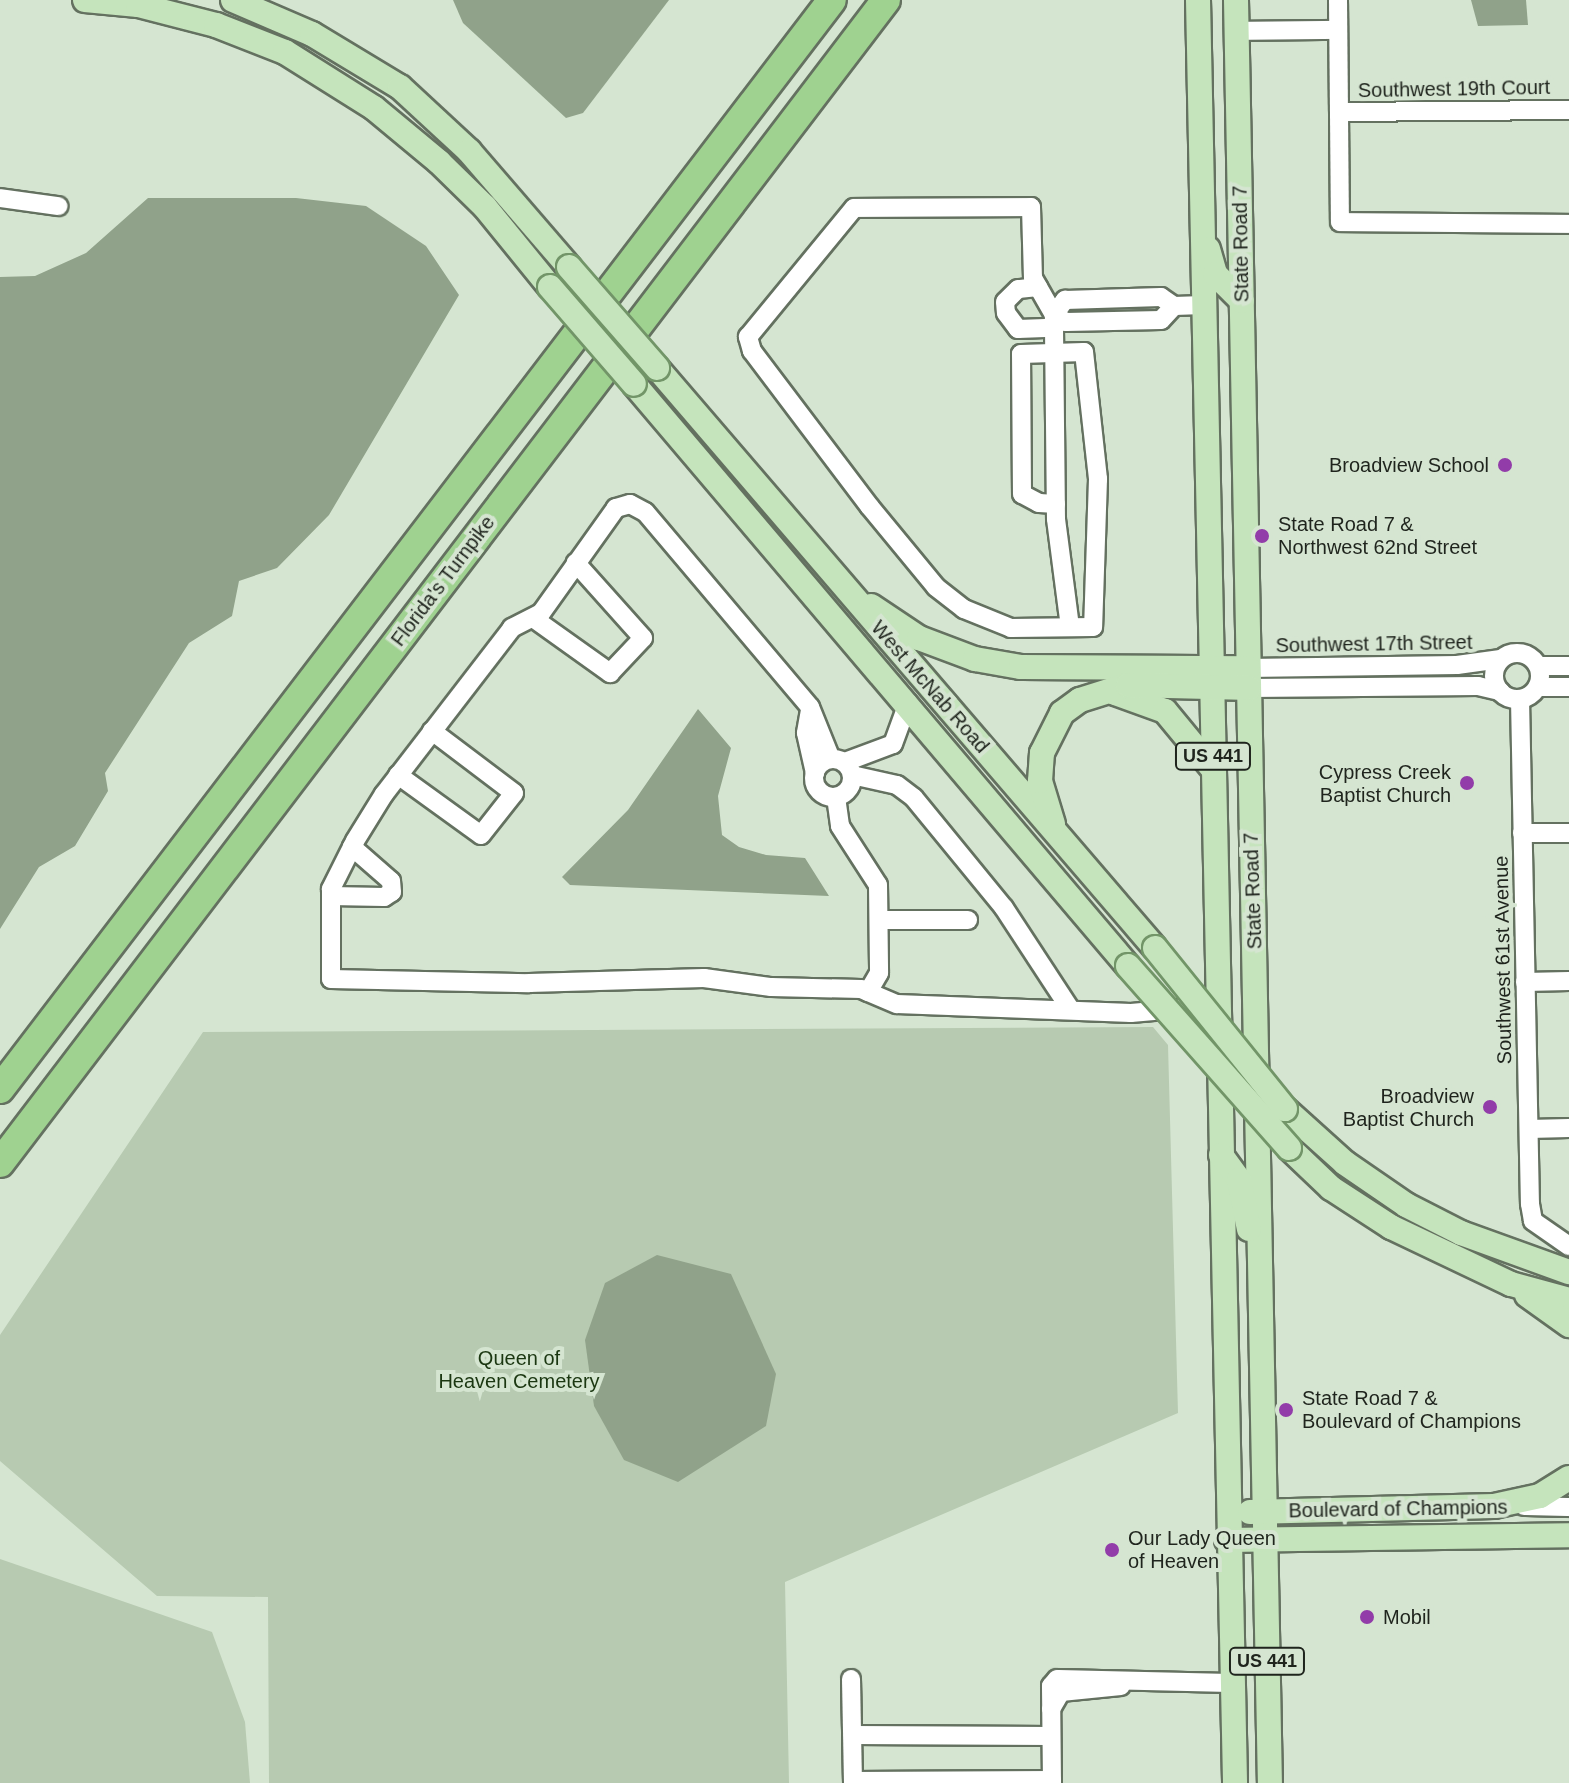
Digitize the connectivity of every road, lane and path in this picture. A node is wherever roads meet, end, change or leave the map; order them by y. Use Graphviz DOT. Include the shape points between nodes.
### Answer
graph roads {
  1 [pos="85,0"];
  2 [pos="233,0"];
  3 [pos="832,0"];
  4 [pos="886,0"];
  5 [pos="1198,0"];
  6 [pos="1236,0"];
  7 [pos="1338,0"];
  8 [pos="1338,30"];
  9 [pos="1236,31"];
  10 [pos="1569,110"];
  11 [pos="1339,112"];
  12 [pos="0,198"];
  13 [pos="58,206"];
  14 [pos="1569,224"];
  15 [pos="1202,228"];
  16 [pos="1038,287"];
  17 [pos="1087,299"];
  18 [pos="1242,301"];
  19 [pos="1203,305"];
  20 [pos="1174,306"];
  21 [pos="1053,322"];
  22 [pos="1087,322"];
  23 [pos="1054,353"];
  24 [pos="1241,417"];
  25 [pos="1056,504"];
  26 [pos="576,563"];
  27 [pos="849,592"];
  28 [pos="533,618"];
  29 [pos="1070,627"];
  30 [pos="1501,659"];
  31 [pos="1539,666"];
  32 [pos="1569,666"];
  33 [pos="1358,668"];
  34 [pos="1211,676"];
  35 [pos="1249,678"];
  36 [pos="1538,687"];
  37 [pos="1569,687"];
  38 [pos="1351,688"];
  39 [pos="1101,691"];
  40 [pos="1500,691"];
  41 [pos="1520,699"];
  42 [pos="908,703"];
  43 [pos="810,707"];
  44 [pos="432,731"];
  45 [pos="843,765"];
  46 [pos="1213,769"];
  47 [pos="815,773"];
  48 [pos="398,775"];
  49 [pos="836,797"];
  50 [pos="1522,833"];
  51 [pos="1569,833"];
  52 [pos="1057,834"];
  53 [pos="352,847"];
  54 [pos="331,896"];
  55 [pos="879,920"];
  56 [pos="968,920"];
  57 [pos="1569,981"];
  58 [pos="1525,982"];
  59 [pos="868,992"];
  60 [pos="1218,1005"];
  61 [pos="1070,1009"];
  62 [pos="0,1089"];
  63 [pos="1569,1128"];
  64 [pos="1529,1129"];
  65 [pos="1221,1155"];
  66 [pos="0,1163"];
  67 [pos="1569,1246"];
  68 [pos="1569,1272"];
  69 [pos="1511,1284"];
  70 [pos="1261,1290"];
  71 [pos="1569,1300"];
  72 [pos="1569,1325"];
  73 [pos="1569,1478"];
  74 [pos="1494,1506"];
  75 [pos="1569,1507"];
  76 [pos="1226,1511"];
  77 [pos="1263,1512"];
  78 [pos="1569,1535"];
  79 [pos="1264,1539"];
  80 [pos="1227,1540"];
  81 [pos="851,1679"];
  82 [pos="1232,1683"];
  83 [pos="853,1735"];
  84 [pos="1051,1736"];
  85 [pos="1052,1781"];
  86 [pos="853,1782"];
  87 [pos="1235,1783"];
  88 [pos="1270,1783"];
  1 -- 42 [label="main road, West McNab Road, bridge" via="138,5 285,52 374,108 439,162 485,207"];
  2 -- 27 [label="main road, West McNab Road, bridge" via="312,34 400,87 469,151"];
  3 -- 62 [label="highway"];
  4 -- 66 [label="highway, Florida's Turnpike"];
  5 -- 15 [label="main road, State Road 7 / US 441"];
  6 -- 9 [label="main road, State Road 7 / US 441"];
  7 -- 8 [label="street"];
  8 -- 9 [label="street"];
  8 -- 11 [label="street"];
  9 -- 18 [label="main road, State Road 7 / US 441"];
  10 -- 11 [label="street, Southwest 19th Court"];
  11 -- 14 [label="street" via="1340,222"];
  12 -- 13 [label="street"];
  15 -- 18 [label="main road" via="1215,274"];
  15 -- 19 [label="main road, State Road 7 / US 441"];
  16 -- 21 [label="street"];
  16 -- 21 [label="street" via="1018,289 1005,302 1006,313 1018,329"];
  16 -- 29 [label="street" via="1032,267 1031,207 854,208 748,337 752,351 860,495 936,587 964,609 1011,628"];
  17 -- 20 [label="street" via="1161,297"];
  17 -- 21 [label="street" via="1065,300"];
  17 -- 22 [label="street"];
  18 -- 24 [label="main road, State Road 7 / US 441"];
  19 -- 20 [label="street"];
  19 -- 24 [label="main road" via="1227,329"];
  19 -- 34 [label="main road, State Road 7 / US 441"];
  20 -- 22 [label="street" via="1161,320"];
  21 -- 22 [label="street"];
  21 -- 23 [label="street"];
  23 -- 25 [label="street"];
  23 -- 25 [label="street" via="1021,354 1022,494"];
  23 -- 29 [label="street" via="1084,352 1098,479 1093,627"];
  24 -- 35 [label="main road, State Road 7 / US 441"];
  25 -- 29 [label="street"];
  26 -- 28 [label="street"];
  26 -- 28 [label="street" via="643,638 610,673"];
  26 -- 43 [label="street" via="616,508 630,504 645,512"];
  27 -- 34 [label="main road" via="919,638 975,659 1021,667"];
  27 -- 52 [label="main road, West McNab Road"];
  28 -- 44 [label="street" via="512,628"];
  30 -- 31 [label="street" via="1519,652"];
  30 -- 33 [label="street, Southwest 17th Street"];
  30 -- 40 [label="street" via="1494,679"];
  31 -- 32 [label="street"];
  31 -- 36 [label="street"];
  33 -- 35 [label="street, Southwest 17th Street"];
  33 -- 38 [label="street"];
  34 -- 35 [label="main road"];
  34 -- 39 [label="main road"];
  34 -- 46 [label="main road, State Road 7 / US 441"];
  35 -- 38 [label="street"];
  35 -- 70 [label="main road, State Road 7 / US 441"];
  36 -- 37 [label="street"];
  36 -- 41 [label="street"];
  38 -- 40 [label="street" via="1478,686"];
  39 -- 46 [label="main road" via="1130,695 1165,711"];
  39 -- 52 [label="main road" via="1062,713 1042,753 1040,781"];
  40 -- 41 [label="street"];
  41 -- 50 [label="street, Southwest 61st Avenue"];
  42 -- 45 [label="street, West McNab Road" via="893,744"];
  42 -- 69 [label="main road, West McNab Road, bridge" via="1289,1148 1331,1188 1391,1227"];
  43 -- 45 [label="street"];
  43 -- 47 [label="street" via="806,733"];
  44 -- 48 [label="street"];
  44 -- 48 [label="street" via="514,793 481,835"];
  45 -- 47 [label="street, West McNab Road"];
  45 -- 49 [label="street" via="847,791"];
  45 -- 61 [label="street" via="897,785 914,798 1004,908"];
  46 -- 60 [label="main road, State Road 7 / US 441"];
  47 -- 49 [label="street" via="819,790"];
  48 -- 53 [label="street"];
  49 -- 55 [label="street" via="840,826 878,885"];
  50 -- 51 [label="street"];
  50 -- 58 [label="street, Southwest 61st Avenue"];
  52 -- 68 [label="main road, West McNab Road, bridge" via="1285,1109 1345,1163 1406,1205 1522,1258"];
  53 -- 54 [label="street"];
  53 -- 54 [label="street" via="391,881 392,892 384,897"];
  54 -- 59 [label="street" via="331,979 341,983 704,978"];
  55 -- 56 [label="street"];
  55 -- 59 [label="street" via="879,973"];
  57 -- 58 [label="street"];
  58 -- 64 [label="street, Southwest 61st Avenue"];
  59 -- 61 [label="street" via="897,1004"];
  60 -- 61 [label="street" via="1131,1013"];
  60 -- 65 [label="main road, State Road 7 / US 441"];
  63 -- 64 [label="street"];
  64 -- 67 [label="street, Southwest 61st Avenue" via="1533,1221"];
  65 -- 70 [label="main road" via="1239,1180"];
  65 -- 76 [label="main road, State Road 7 / US 441"];
  69 -- 71 [label="main road, West McNab Road"];
  69 -- 72 [label="main road"];
  70 -- 77 [label="main road, State Road 7 / US 441"];
  73 -- 74 [label="main road" via="1540,1496"];
  74 -- 75 [label="street, Boulevard of Champions"];
  74 -- 77 [label="main road, Boulevard of Champions"];
  76 -- 77 [label="main road, Boulevard of Champions"];
  76 -- 80 [label="main road, State Road 7 / US 441"];
  77 -- 79 [label="main road, State Road 7 / US 441"];
  78 -- 79 [label="main road, Boulevard of Champions"];
  79 -- 80 [label="main road, Boulevard of Champions"];
  79 -- 88 [label="main road, State Road 7 / US 441"];
  80 -- 82 [label="main road, State Road 7 / US 441"];
  81 -- 83 [label="street"];
  82 -- 84 [label="street" via="1057,1679 1051,1686"];
  82 -- 87 [label="main road, State Road 7 / US 441"];
  83 -- 84 [label="street"];
  83 -- 86 [label="street"];
  84 -- 85 [label="street"];
  85 -- 86 [label="street"];
}
